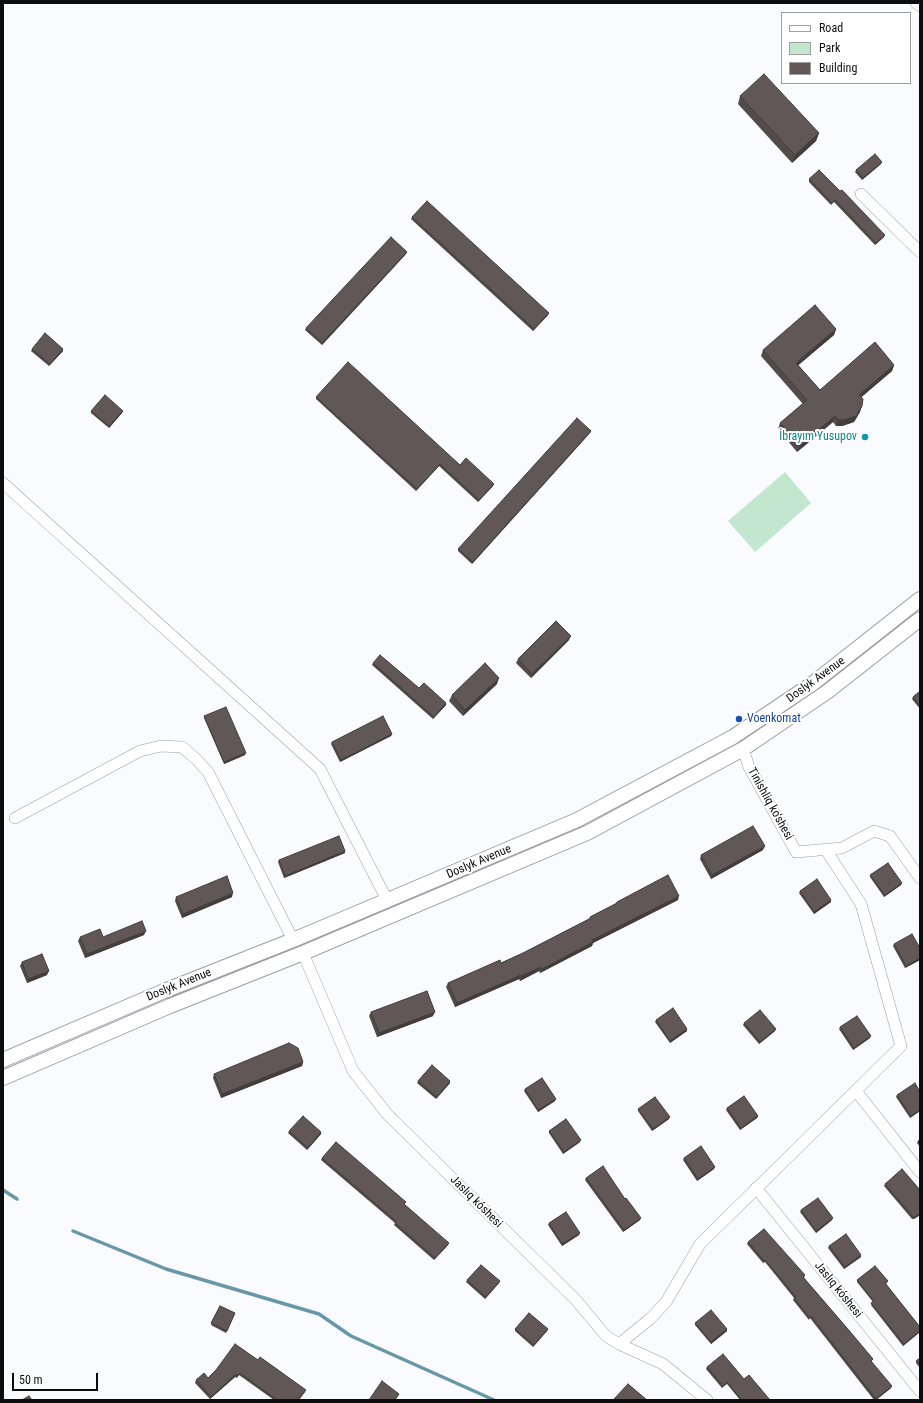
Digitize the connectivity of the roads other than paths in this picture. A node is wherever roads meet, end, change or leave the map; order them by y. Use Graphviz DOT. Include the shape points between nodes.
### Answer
graph roads {
  1 [pos="916,3"];
  2 [pos="920,6"];
  3 [pos="861,194"];
  4 [pos="920,252"];
  5 [pos="3,483"];
  6 [pos="920,599"];
  7 [pos="920,619"];
  8 [pos="743,749"];
  9 [pos="15,818"];
  10 [pos="826,850"];
  11 [pos="920,878"];
  12 [pos="388,900"];
  13 [pos="293,940"];
  14 [pos="303,953"];
  15 [pos="164,990"];
  16 [pos="170,1006"];
  17 [pos="3,1060"];
  18 [pos="3,1078"];
  19 [pos="856,1091"];
  20 [pos="920,1172"];
  21 [pos="756,1188"];
  22 [pos="619,1344"];
  23 [pos="920,1391"];
  24 [pos="707,1400"];
  1 -- 2 [label="street"];
  3 -- 4 [label="street"];
  5 -- 12 [label="street" via="320,769"];
  6 -- 12 [label="main road, Doslyk Avenue" via="812,684 733,736 577,820"];
  7 -- 8 [label="main road, Doslyk Avenue" via="827,692"];
  8 -- 10 [label="street, Tinishliq ko'shesi" via="749,768 796,852"];
  8 -- 14 [label="main road, Doslyk Avenue" via="587,833"];
  9 -- 13 [label="street" via="140,751 161,746 182,747 208,772"];
  10 -- 11 [label="street, Tinishliq ko'shesi" via="842,848 874,831 890,836"];
  10 -- 19 [label="street" via="860,904 901,1046"];
  12 -- 13 [label="main road, Doslyk Avenue"];
  13 -- 15 [label="main road, Doslyk Avenue"];
  14 -- 16 [label="main road, Doslyk Avenue"];
  14 -- 22 [label="street, Jaslıq kóshesi" via="353,1071 388,1115 576,1300 606,1336"];
  15 -- 16 [label="main road"];
  15 -- 17 [label="main road, Doslyk Avenue"];
  16 -- 18 [label="main road, Doslyk Avenue"];
  19 -- 20 [label="street"];
  19 -- 21 [label="street"];
  21 -- 22 [label="street" via="700,1244 666,1302 650,1319"];
  21 -- 23 [label="street, Jaslıq kóshesi"];
  22 -- 24 [label="street, Jaslıq kóshesi" via="663,1364"];
}
